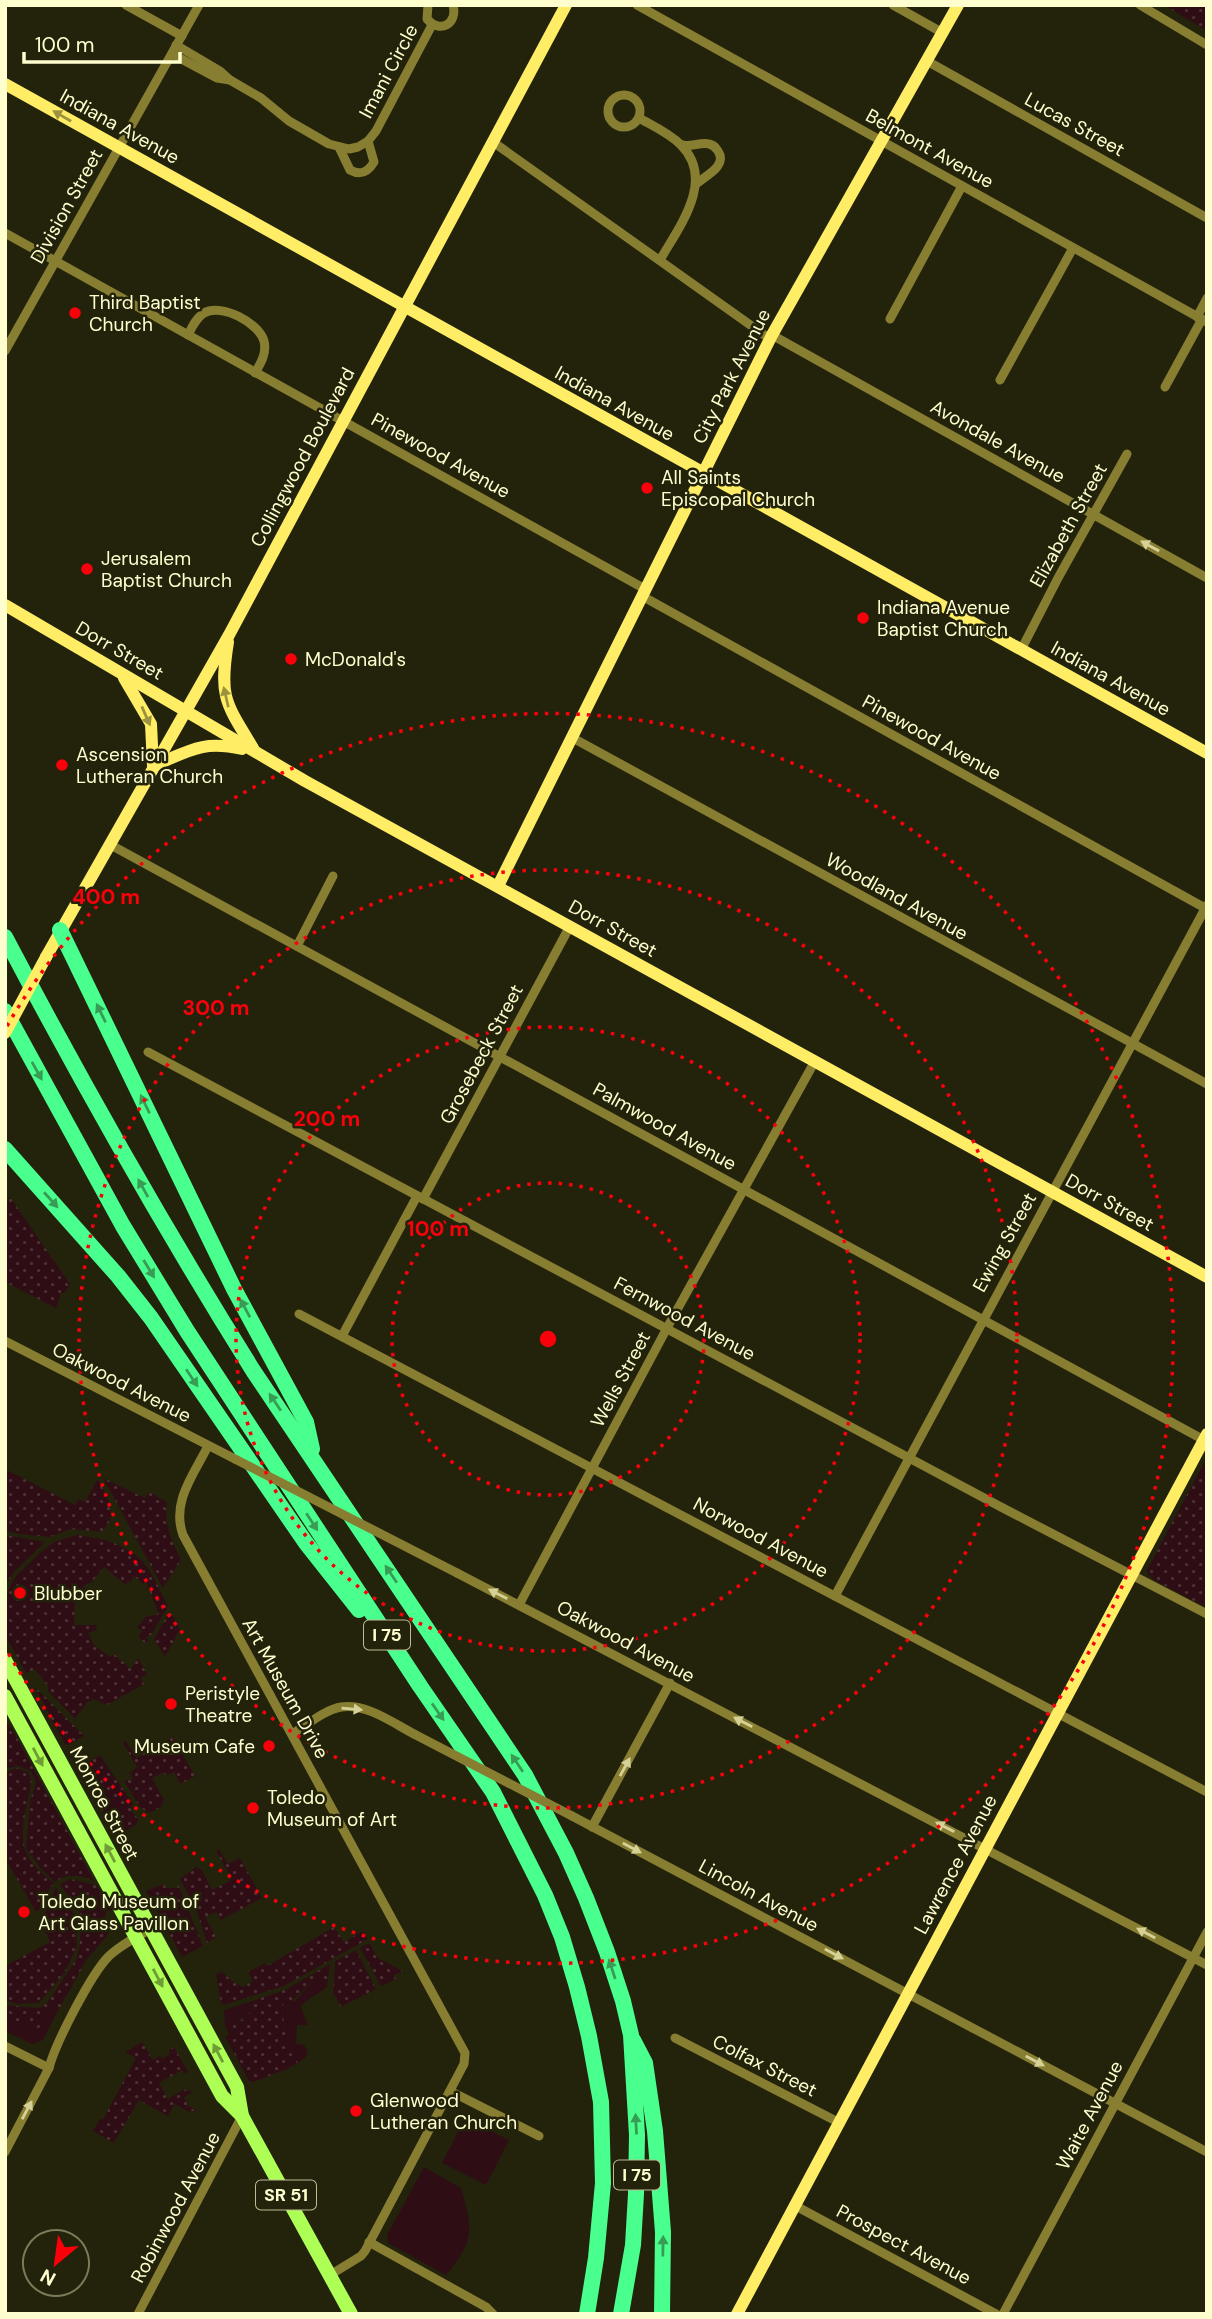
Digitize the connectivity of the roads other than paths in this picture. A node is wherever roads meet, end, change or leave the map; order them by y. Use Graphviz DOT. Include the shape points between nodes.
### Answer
graph roads {
  1 [pos="126,5"];
  2 [pos="199,5"];
  3 [pos="428,5"];
  4 [pos="453,5"];
  5 [pos="566,5"];
  6 [pos="637,5"];
  7 [pos="893,5"];
  8 [pos="958,5"];
  9 [pos="1140,5"];
  10 [pos="432,25"];
  11 [pos="943,33"];
  12 [pos="182,36"];
  13 [pos="1207,45"];
  14 [pos="174,49"];
  15 [pos="927,61"];
  16 [pos="5,84"];
  17 [pos="639,118"];
  18 [pos="368,141"];
  19 [pos="880,141"];
  20 [pos="493,142"];
  21 [pos="681,145"];
  22 [pos="119,148"];
  23 [pos="339,148"];
  24 [pos="696,184"];
  25 [pos="962,186"];
  26 [pos="1207,218"];
  27 [pos="5,233"];
  28 [pos="1073,248"];
  29 [pos="660,260"];
  30 [pos="56,262"];
  31 [pos="1207,299"];
  32 [pos="405,307"];
  33 [pos="890,319"];
  34 [pos="1202,319"];
  35 [pos="188,335"];
  36 [pos="771,337"];
  37 [pos="5,351"];
  38 [pos="256,373"];
  39 [pos="1000,380"];
  40 [pos="1165,387"];
  41 [pos="343,421"];
  42 [pos="1127,454"];
  43 [pos="704,474"];
  44 [pos="1094,515"];
  45 [pos="1207,578"];
  46 [pos="644,593"];
  47 [pos="5,605"];
  48 [pos="229,635"];
  49 [pos="1021,650"];
  50 [pos="120,672"];
  51 [pos="185,710"];
  52 [pos="571,737"];
  53 [pos="255,752"];
  54 [pos="1207,753"];
  55 [pos="153,765"];
  56 [pos="109,844"];
  57 [pos="333,876"];
  58 [pos="498,886"];
  59 [pos="1206,906"];
  60 [pos="570,926"];
  61 [pos="60,930"];
  62 [pos="5,937"];
  63 [pos="297,946"];
  64 [pos="5,1011"];
  65 [pos="5,1033"];
  66 [pos="1132,1043"];
  67 [pos="149,1052"];
  68 [pos="499,1056"];
  69 [pos="815,1061"];
  70 [pos="1207,1084"];
  71 [pos="5,1149"];
  72 [pos="5,1164"];
  73 [pos="31,1178"];
  74 [pos="745,1190"];
  75 [pos="1052,1191"];
  76 [pos="420,1197"];
  77 [pos="1207,1277"];
  78 [pos="299,1314"];
  79 [pos="982,1319"];
  80 [pos="667,1328"];
  81 [pos="342,1336"];
  82 [pos="5,1341"];
  83 [pos="5,1351"];
  84 [pos="27,1353"];
  85 [pos="1205,1437"];
  86 [pos="208,1446"];
  87 [pos="314,1458"];
  88 [pos="908,1458"];
  89 [pos="592,1468"];
  90 [pos="1132,1575"];
  91 [pos="835,1596"];
  92 [pos="519,1605"];
  93 [pos="1207,1614"];
  94 [pos="6,1664"];
  95 [pos="670,1684"];
  96 [pos="420,1686"];
  97 [pos="5,1696"];
  98 [pos="1058,1713"];
  99 [pos="292,1734"];
  100 [pos="1207,1792"];
  101 [pos="592,1827"];
  102 [pos="985,1848"];
  103 [pos="151,1929"];
  104 [pos="1207,1932"];
  105 [pos="136,1937"];
  106 [pos="1193,1958"];
  107 [pos="1207,1965"];
  108 [pos="907,1993"];
  109 [pos="631,2035"];
  110 [pos="675,2038"];
  111 [pos="5,2046"];
  112 [pos="49,2068"];
  113 [pos="450,2091"];
  114 [pos="1115,2104"];
  115 [pos="242,2116"];
  116 [pos="838,2122"];
  117 [pos="539,2136"];
  118 [pos="5,2152"];
  119 [pos="1207,2152"];
  120 [pos="794,2205"];
  121 [pos="369,2242"];
  122 [pos="330,2275"];
  123 [pos="734,2313"];
  124 [pos="138,2314"];
  125 [pos="351,2314"];
  126 [pos="493,2314"];
  127 [pos="587,2314"];
  128 [pos="621,2314"];
  129 [pos="662,2314"];
  130 [pos="996,2314"];
  131 [pos="1003,2314"];
  1 -- 12 [label="street"];
  2 -- 12 [label="street, Division Street"];
  3 -- 10 [label="street, Imani Circle" via="426,15"];
  4 -- 10 [label="street, Imani Circle" via="455,13 449,24"];
  5 -- 20 [label="street, Collingwood Boulevard"];
  6 -- 19 [label="street, Belmont Avenue"];
  7 -- 11 [label="street"];
  8 -- 11 [label="street, City Park Avenue"];
  9 -- 13 [label="street"];
  10 -- 18 [label="street, Imani Circle"];
  11 -- 15 [label="street, City Park Avenue"];
  12 -- 14 [label="street, Division Street"];
  14 -- 22 [label="street, Division Street"];
  14 -- 23 [label="street"];
  15 -- 19 [label="street, City Park Avenue"];
  15 -- 26 [label="street, Lucas Street"];
  22 -- 16 [label="street, Indiana Avenue, one-way"];
  17 -- 21 [label="street"];
  18 -- 23 [label="street, Imani Circle"];
  18 -- 23 [label="street" via="374,162 367,172 350,170"];
  19 -- 25 [label="street, Belmont Avenue"];
  19 -- 36 [label="street, City Park Avenue"];
  20 -- 29 [label="street, Avondale Avenue"];
  20 -- 32 [label="street, Collingwood Boulevard"];
  21 -- 24 [label="street" via="693,165"];
  21 -- 24 [label="street" via="708,143 720,155 714,170"];
  22 -- 30 [label="street, Division Street"];
  22 -- 32 [label="street, Indiana Avenue"];
  24 -- 29 [label="street" via="687,212"];
  25 -- 28 [label="street, Belmont Avenue"];
  25 -- 33 [label="street"];
  27 -- 30 [label="street, Pinewood Avenue"];
  28 -- 34 [label="street, Belmont Avenue"];
  28 -- 39 [label="street"];
  29 -- 36 [label="street, Avondale Avenue"];
  30 -- 35 [label="street, Pinewood Avenue"];
  30 -- 37 [label="street, Division Street"];
  31 -- 34 [label="street"];
  32 -- 41 [label="street, Collingwood Boulevard"];
  32 -- 43 [label="street, Indiana Avenue"];
  34 -- 40 [label="street"];
  35 -- 38 [label="street, Pinewood Avenue"];
  35 -- 38 [label="street" via="199,317 210,310 229,313 253,326 265,345"];
  36 -- 43 [label="street, City Park Avenue"];
  36 -- 44 [label="street, Avondale Avenue"];
  38 -- 41 [label="street, Pinewood Avenue"];
  41 -- 46 [label="street, Pinewood Avenue"];
  41 -- 48 [label="street, Collingwood Boulevard"];
  42 -- 44 [label="street, Elizabeth Street"];
  43 -- 46 [label="street, City Park Avenue"];
  43 -- 49 [label="street, Indiana Avenue"];
  45 -- 44 [label="street, Avondale Avenue, one-way"];
  44 -- 49 [label="street, Elizabeth Street"];
  46 -- 52 [label="street, City Park Avenue"];
  46 -- 59 [label="street, Pinewood Avenue"];
  47 -- 50 [label="street, Dorr Street"];
  48 -- 51 [label="street, Collingwood Boulevard"];
  53 -- 48 [label="street, one-way" via="227,706 224,667"];
  49 -- 54 [label="street, Indiana Avenue"];
  50 -- 51 [label="street, Dorr Street"];
  50 -- 55 [label="street, one-way" via="151,724"];
  51 -- 53 [label="street, Dorr Street"];
  51 -- 55 [label="street, Collingwood Boulevard"];
  52 -- 58 [label="street, City Park Avenue"];
  52 -- 66 [label="street, Woodland Avenue"];
  53 -- 55 [label="street" via="226,745 202,746"];
  53 -- 58 [label="street, Dorr Street"];
  55 -- 56 [label="street, Collingwood Boulevard"];
  56 -- 61 [label="street, Collingwood Boulevard"];
  56 -- 63 [label="street, Palmwood Avenue"];
  57 -- 63 [label="street"];
  58 -- 60 [label="street, Dorr Street"];
  59 -- 66 [label="street, Ewing Street"];
  60 -- 68 [label="street, Grosebeck Street"];
  60 -- 69 [label="street, Dorr Street"];
  61 -- 65 [label="street, Collingwood Boulevard, bridge"];
  87 -- 61 [label="highway, one-way" via="306,1422 234,1289"];
  87 -- 62 [label="highway, I 75, one-way" via="177,1246"];
  63 -- 68 [label="street, Palmwood Avenue"];
  64 -- 96 [label="highway, I 75, one-way" via="122,1226"];
  66 -- 70 [label="street, Woodland Avenue"];
  66 -- 75 [label="street, Ewing Street"];
  67 -- 76 [label="street, Fernwood Avenue"];
  68 -- 74 [label="street, Palmwood Avenue"];
  68 -- 76 [label="street, Grosebeck Street"];
  69 -- 74 [label="street, Wells Street"];
  69 -- 75 [label="street, Dorr Street"];
  71 -- 73 [label="highway"];
  72 -- 73 [label="highway"];
  73 -- 96 [label="highway, one-way" via="151,1318 306,1543"];
  74 -- 79 [label="street, Palmwood Avenue"];
  74 -- 80 [label="street, Wells Street"];
  75 -- 77 [label="street, Dorr Street"];
  75 -- 79 [label="street, Ewing Street"];
  76 -- 80 [label="street, Fernwood Avenue"];
  76 -- 81 [label="street, Grosebeck Street"];
  78 -- 81 [label="street, Norwood Avenue"];
  79 -- 85 [label="street, Palmwood Avenue"];
  79 -- 88 [label="street, Ewing Street"];
  80 -- 88 [label="street, Fernwood Avenue"];
  80 -- 89 [label="street, Wells Street"];
  81 -- 89 [label="street, Norwood Avenue"];
  82 -- 84 [label="street, Oakwood Avenue"];
  83 -- 84 [label="street, Oakwood Avenue"];
  84 -- 86 [label="street, Oakwood Avenue"];
  85 -- 90 [label="street, Lawrence Avenue"];
  92 -- 86 [label="street, Oakwood Avenue, one-way, bridge"];
  86 -- 99 [label="street, Art Museum Drive" via="181,1499 179,1524"];
  109 -- 87 [label="highway, I 75, one-way" via="586,1898 525,1775"];
  88 -- 90 [label="street, Fernwood Avenue"];
  88 -- 91 [label="street, Ewing Street"];
  89 -- 91 [label="street, Norwood Avenue"];
  89 -- 92 [label="street, Wells Street"];
  90 -- 93 [label="street, Fernwood Avenue"];
  90 -- 98 [label="street, Lawrence Avenue"];
  91 -- 98 [label="street, Norwood Avenue"];
  92 -- 95 [label="street, Oakwood Avenue"];
  103 -- 94 [label="main road, Monroe Street / SR 51, one-way"];
  101 -- 95 [label="street, one-way"];
  102 -- 95 [label="street, Oakwood Avenue, one-way"];
  96 -- 127 [label="highway, I 75, one-way" via="493,1792 545,1895 577,1987 601,2102 603,2183"];
  97 -- 105 [label="main road, Monroe Street / SR 51, one-way"];
  98 -- 100 [label="street, Norwood Avenue"];
  98 -- 102 [label="street, Lawrence Avenue"];
  99 -- 101 [label="street, Lincoln Avenue, one-way, bridge" via="332,1710 366,1710"];
  99 -- 113 [label="street, Art Museum Drive" via="466,2053"];
  101 -- 108 [label="street, Lincoln Avenue, one-way"];
  106 -- 102 [label="street, Oakwood Avenue, one-way"];
  102 -- 108 [label="street, Lawrence Avenue"];
  103 -- 105 [label="street"];
  115 -- 103 [label="main road, Monroe Street / SR 51, one-way" via="237,2087"];
  104 -- 106 [label="street, Waite Avenue"];
  105 -- 112 [label="street" via="99,1967"];
  105 -- 115 [label="main road, Monroe Street / SR 51, one-way" via="222,2096"];
  106 -- 107 [label="street, Oakwood Avenue"];
  106 -- 114 [label="street, Waite Avenue"];
  108 -- 114 [label="street, Lincoln Avenue, one-way"];
  108 -- 116 [label="street, Lawrence Avenue"];
  128 -- 109 [label="highway, I 75, one-way" via="636,2194"];
  129 -- 109 [label="highway, one-way" via="663,2232 655,2131 645,2063"];
  110 -- 116 [label="street, Colfax Street"];
  111 -- 112 [label="street"];
  118 -- 112 [label="street, one-way"];
  113 -- 117 [label="street"];
  113 -- 121 [label="street"];
  114 -- 119 [label="street, Lincoln Avenue"];
  114 -- 131 [label="street, Waite Avenue"];
  115 -- 122 [label="main road, Monroe Street / SR 51"];
  115 -- 124 [label="street, Robinwood Avenue"];
  116 -- 120 [label="street, Lawrence Avenue"];
  120 -- 123 [label="street, Lawrence Avenue"];
  120 -- 130 [label="street, Prospect Avenue"];
  121 -- 122 [label="street" via="361,2256"];
  121 -- 126 [label="street"];
  122 -- 125 [label="main road, Monroe Street / SR 51"];
}
